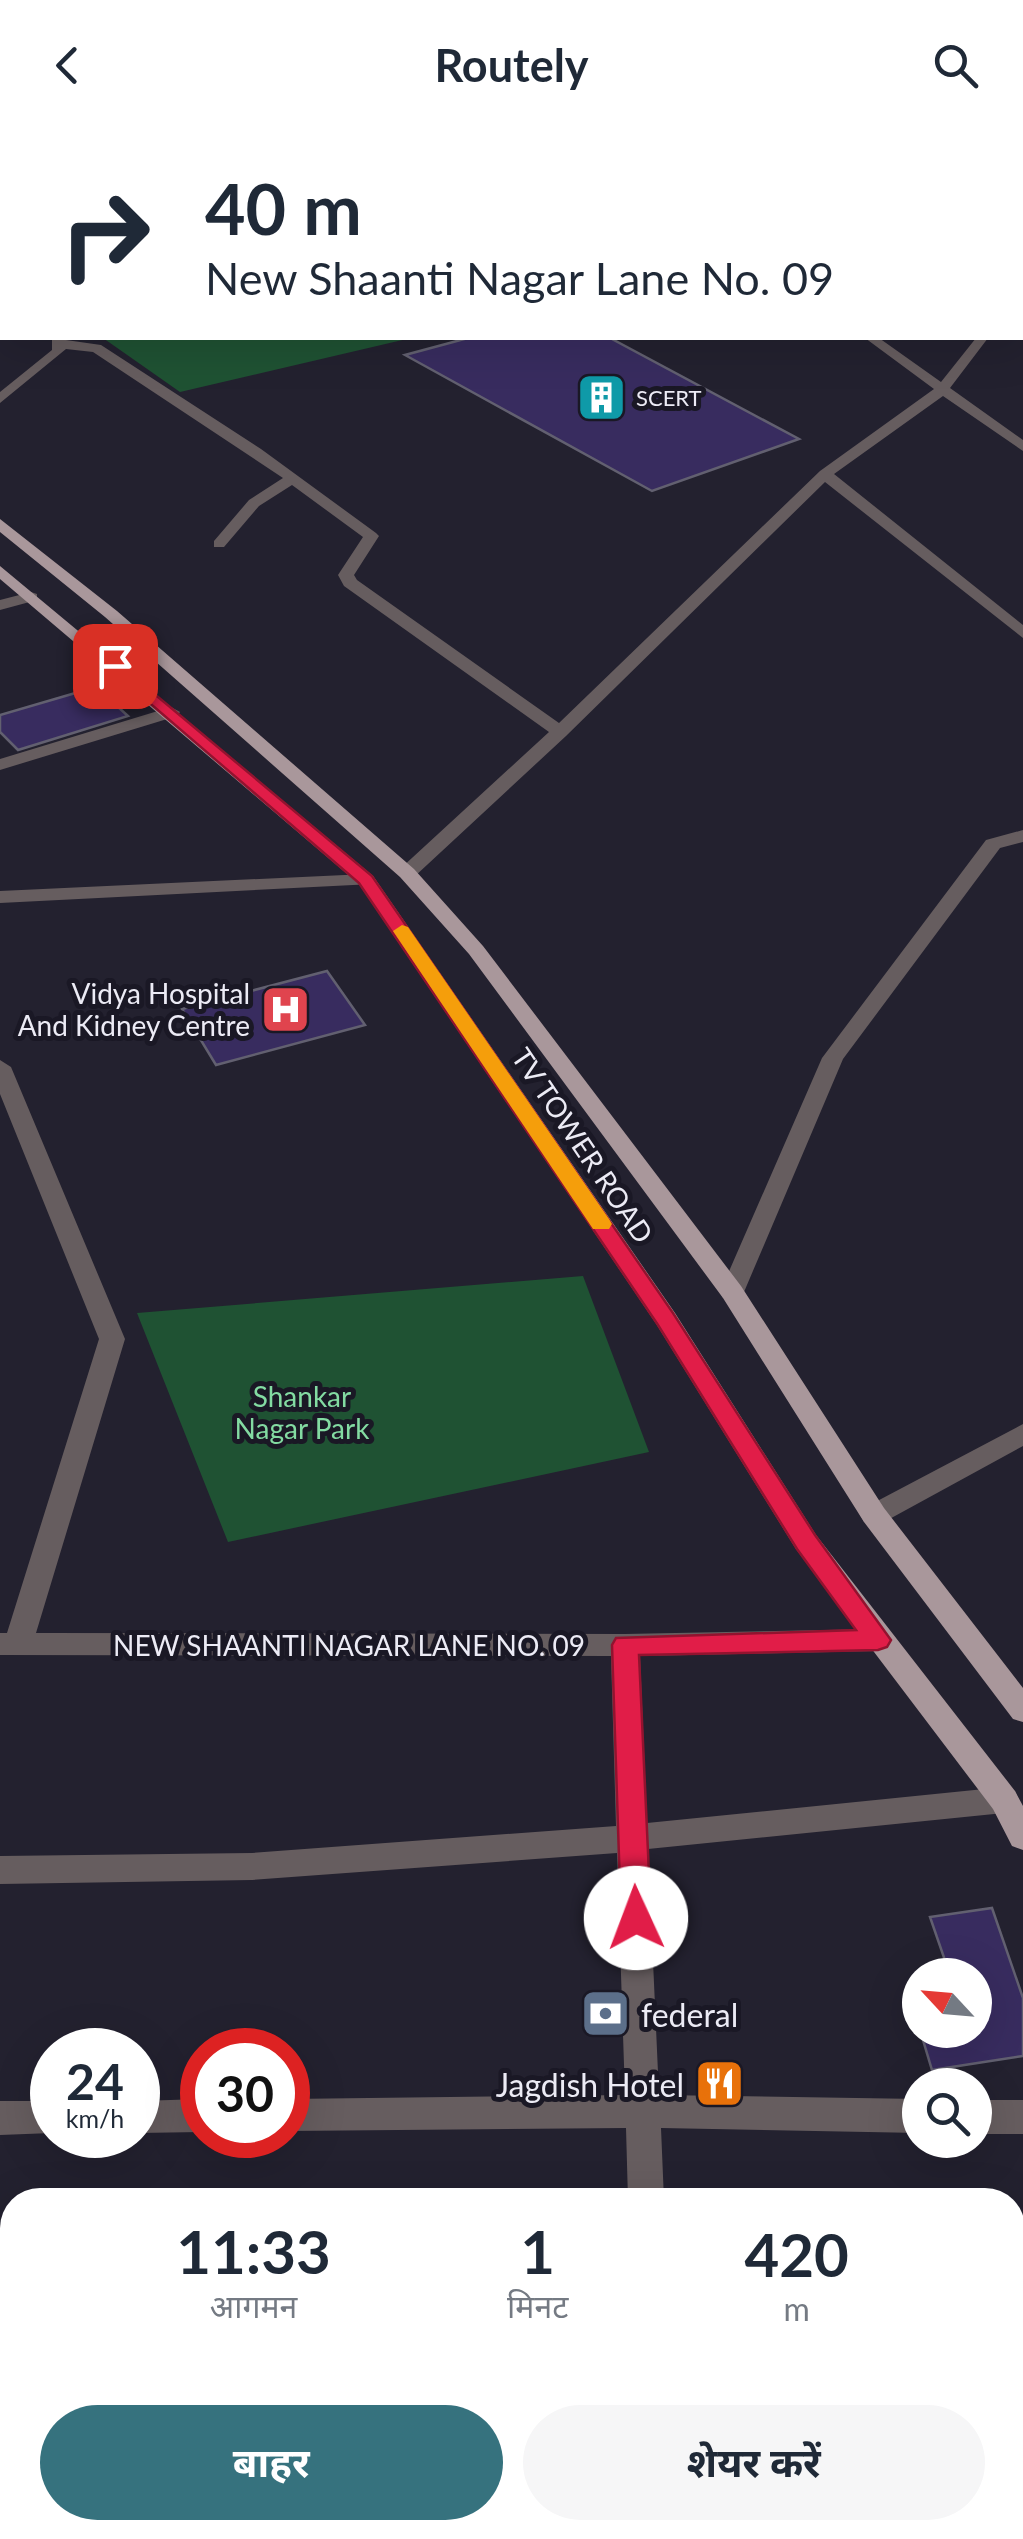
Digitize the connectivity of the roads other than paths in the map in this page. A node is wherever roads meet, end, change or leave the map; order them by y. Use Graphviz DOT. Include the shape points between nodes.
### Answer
graph roads {
  1 [pos="874,340"];
  2 [pos="980,340"];
  3 [pos="60,341"];
  4 [pos="942,390"];
  5 [pos="0,399"];
  6 [pos="1023,424"];
  7 [pos="996,428"];
  8 [pos="1023,446"];
  9 [pos="825,474"];
  10 [pos="290,480"];
  11 [pos="0,524"];
  12 [pos="219,544"];
  13 [pos="0,572"];
  14 [pos="31,596"];
  15 [pos="0,605"];
  16 [pos="1023,633"];
  17 [pos="171,712"];
  18 [pos="560,732"];
  19 [pos="0,765"];
  20 [pos="1023,836"];
  21 [pos="407,873"];
  22 [pos="366,880"];
  23 [pos="0,897"];
  24 [pos="0,1066"];
  25 [pos="732,1292"];
  26 [pos="1023,1434"];
  27 [pos="874,1515"];
  28 [pos="878,1640"];
  29 [pos="9,1644"];
  30 [pos="625,1645"];
  31 [pos="1023,1710"];
  32 [pos="1004,1800"];
  33 [pos="1023,1836"];
  34 [pos="633,1840"];
  35 [pos="0,1870"];
  36 [pos="644,2111"];
  37 [pos="310,2115"];
  38 [pos="902,2116"];
  39 [pos="992,2117"];
  40 [pos="0,2118"];
  41 [pos="30,2118"];
  42 [pos="1023,2118"];
  43 [pos="646,2188"];
  1 -- 4 [label="street"];
  2 -- 4 [label="street"];
  3 -- 5 [label="street"];
  3 -- 10 [label="street" via="96,348"];
  4 -- 7 [label="street"];
  4 -- 9 [label="street"];
  6 -- 7 [label="street"];
  7 -- 8 [label="street"];
  9 -- 16 [label="street"];
  9 -- 18 [label="street"];
  10 -- 12 [label="street" via="254,502"];
  10 -- 18 [label="street" via="372,536 346,575 350,583"];
  11 -- 21 [label="main road, TV TOWER ROAD"];
  13 -- 14 [label="main road, TV TOWER ROAD"];
  14 -- 15 [label="street"];
  14 -- 17 [label="main road, TV TOWER ROAD"];
  17 -- 19 [label="street"];
  17 -- 22 [label="main road, TV TOWER ROAD"];
  18 -- 21 [label="street"];
  20 -- 25 [label="street" via="993,844 832,1058"];
  21 -- 25 [label="main road, TV TOWER ROAD" via="476,950"];
  22 -- 23 [label="street"];
  22 -- 28 [label="main road, TV TOWER ROAD"];
  24 -- 29 [label="street" via="112,1339"];
  25 -- 27 [label="main road, TV TOWER ROAD"];
  26 -- 27 [label="street"];
  27 -- 31 [label="main road, TV TOWER ROAD"];
  28 -- 30 [label="street, NEW SHAANTI NAGAR LANE NO. 09"];
  28 -- 32 [label="main road, TV TOWER ROAD"];
  29 -- 30 [label="street, NEW SHAANTI NAGAR LANE NO. 09"];
  30 -- 34 [label="street"];
  32 -- 33 [label="main road, TV TOWER ROAD"];
  32 -- 34 [label="street"];
  34 -- 35 [label="street" via="121,1873"];
  34 -- 36 [label="street"];
  36 -- 37 [label="street"];
  36 -- 38 [label="street"];
  36 -- 43 [label="street"];
  39 -- 42 [label="street"];
  40 -- 41 [label="street"];
}
